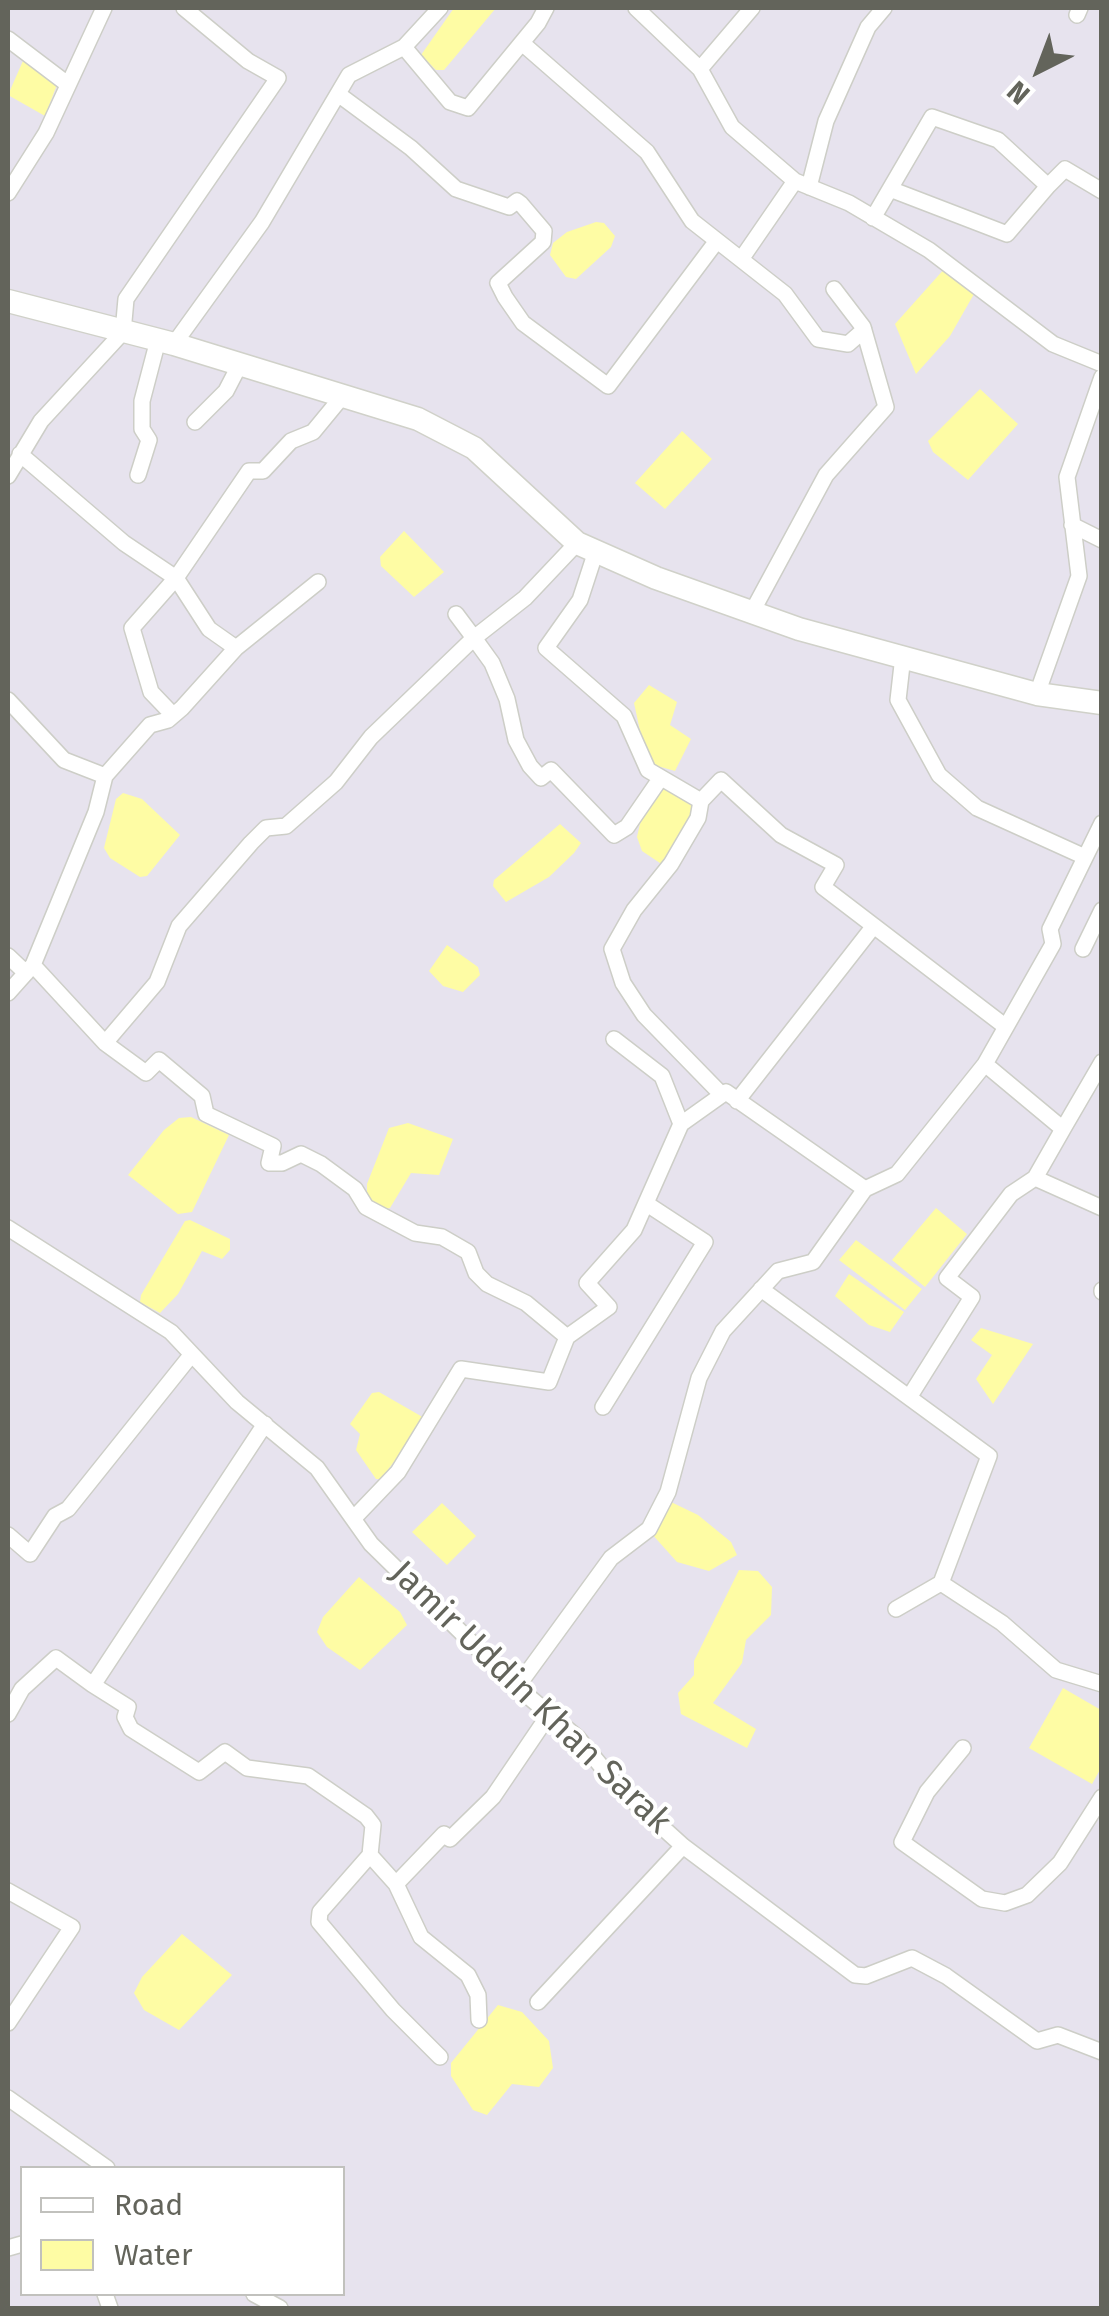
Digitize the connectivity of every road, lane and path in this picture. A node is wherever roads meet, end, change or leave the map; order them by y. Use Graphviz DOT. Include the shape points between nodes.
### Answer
graph roads {
  1 [pos="104,8"];
  2 [pos="184,8"];
  3 [pos="440,8"];
  4 [pos="546,8"];
  5 [pos="636,8"];
  6 [pos="752,8"];
  7 [pos="884,8"];
  8 [pos="8,38"];
  9 [pos="522,43"];
  10 [pos="404,47"];
  11 [pos="700,70"];
  12 [pos="66,83"];
  13 [pos="338,94"];
  14 [pos="802,184"];
  15 [pos="1048,186"];
  16 [pos="890,189"];
  17 [pos="1102,190"];
  18 [pos="8,193"];
  19 [pos="874,218"];
  20 [pos="716,242"];
  21 [pos="742,258"];
  22 [pos="834,289"];
  23 [pos="8,301"];
  24 [pos="864,330"];
  25 [pos="123,332"];
  26 [pos="166,342"];
  27 [pos="240,364"];
  28 [pos="1102,364"];
  29 [pos="1102,377"];
  30 [pos="341,398"];
  31 [pos="195,422"];
  32 [pos="20,454"];
  33 [pos="138,475"];
  34 [pos="8,476"];
  35 [pos="1072,525"];
  36 [pos="1102,540"];
  37 [pos="586,547"];
  38 [pos="176,578"];
  39 [pos="318,582"];
  40 [pos="752,612"];
  41 [pos="456,614"];
  42 [pos="474,638"];
  43 [pos="236,648"];
  44 [pos="904,656"];
  45 [pos="1036,694"];
  46 [pos="8,700"];
  47 [pos="1102,703"];
  48 [pos="173,715"];
  49 [pos="104,776"];
  50 [pos="660,780"];
  51 [pos="702,802"];
  52 [pos="1102,823"];
  53 [pos="1085,858"];
  54 [pos="1102,910"];
  55 [pos="873,927"];
  56 [pos="1082,948"];
  57 [pos="8,956"];
  58 [pos="30,969"];
  59 [pos="8,993"];
  60 [pos="1006,1027"];
  61 [pos="614,1039"];
  62 [pos="105,1043"];
  63 [pos="1102,1062"];
  64 [pos="985,1064"];
  65 [pos="730,1098"];
  66 [pos="681,1124"];
  67 [pos="1064,1129"];
  68 [pos="1035,1178"];
  69 [pos="865,1189"];
  70 [pos="647,1204"];
  71 [pos="1102,1208"];
  72 [pos="8,1228"];
  73 [pos="761,1289"];
  74 [pos="567,1337"];
  75 [pos="192,1354"];
  76 [pos="910,1396"];
  77 [pos="603,1406"];
  78 [pos="265,1424"];
  79 [pos="354,1518"];
  80 [pos="8,1535"];
  81 [pos="941,1584"];
  82 [pos="896,1609"];
  83 [pos="1102,1684"];
  84 [pos="93,1685"];
  85 [pos="517,1687"];
  86 [pos="550,1713"];
  87 [pos="8,1714"];
  88 [pos="963,1748"];
  89 [pos="1102,1797"];
  90 [pos="683,1846"];
  91 [pos="370,1855"];
  92 [pos="396,1884"];
  93 [pos="8,1891"];
  94 [pos="538,2002"];
  95 [pos="479,2020"];
  96 [pos="8,2024"];
  97 [pos="1102,2052"];
  98 [pos="440,2058"];
  99 [pos="8,2098"];
  100 [pos="104,2166"];
  101 [pos="258,2296"];
  102 [pos="280,2308"];
  1 -- 12 [label="street"];
  2 -- 25 [label="street" via="278,78 126,299"];
  3 -- 10 [label="street"];
  4 -- 9 [label="street"];
  5 -- 11 [label="street"];
  6 -- 11 [label="street"];
  7 -- 14 [label="street" via="868,28"];
  8 -- 12 [label="street"];
  9 -- 10 [label="street" via="468,108 450,102"];
  9 -- 20 [label="street" via="647,152 678,204"];
  10 -- 13 [label="street" via="355,70"];
  11 -- 14 [label="street" via="732,127"];
  12 -- 18 [label="street" via="46,133"];
  13 -- 20 [label="street" via="456,188 509,207 521,204 544,231 543,242 498,283 524,323 608,386"];
  13 -- 26 [label="street" via="262,222"];
  14 -- 19 [label="street"];
  14 -- 21 [label="street"];
  15 -- 16 [label="street" via="1007,234"];
  15 -- 16 [label="street" via="998,140 932,117"];
  15 -- 17 [label="street" via="1065,170"];
  16 -- 19 [label="street"];
  19 -- 28 [label="street" via="983,288 1053,344"];
  20 -- 21 [label="street"];
  21 -- 24 [label="street" via="785,294 818,339 848,344"];
  22 -- 24 [label="street"];
  23 -- 25 [label="main road"];
  24 -- 40 [label="street" via="886,407 826,474"];
  25 -- 26 [label="main road"];
  25 -- 32 [label="street" via="41,421"];
  26 -- 27 [label="main road"];
  26 -- 33 [label="street" via="142,401 142,430 149,440"];
  27 -- 30 [label="main road"];
  27 -- 31 [label="street" via="226,391"];
  29 -- 35 [label="street" via="1067,477"];
  30 -- 37 [label="main road" via="418,419 474,448"];
  30 -- 38 [label="street" via="313,432 262,471 249,471"];
  32 -- 34 [label="street"];
  32 -- 38 [label="street"];
  35 -- 36 [label="street"];
  35 -- 45 [label="street" via="1080,576"];
  37 -- 40 [label="main road"];
  37 -- 42 [label="street"];
  37 -- 50 [label="street" via="580,600 546,648 624,716 648,770"];
  38 -- 43 [label="street" via="209,630"];
  38 -- 48 [label="street" via="132,628 151,692"];
  39 -- 43 [label="street"];
  40 -- 44 [label="main road"];
  41 -- 42 [label="street"];
  42 -- 50 [label="street" via="500,681 530,766 541,778 550,770 614,835"];
  42 -- 62 [label="street" via="371,737 336,782 286,826 266,828 251,843 179,926 157,982"];
  43 -- 48 [label="street"];
  44 -- 45 [label="main road"];
  44 -- 53 [label="street" via="898,700 948,784 977,808"];
  45 -- 47 [label="main road"];
  46 -- 49 [label="street" via="64,760"];
  48 -- 49 [label="street" via="150,725"];
  49 -- 58 [label="street" via="96,812"];
  50 -- 51 [label="street"];
  51 -- 55 [label="street" via="721,780 781,835 836,865 823,887"];
  51 -- 65 [label="street" via="671,864 612,949 644,1015"];
  52 -- 53 [label="street"];
  53 -- 60 [label="street" via="1050,929 1053,944"];
  54 -- 56 [label="street"];
  55 -- 60 [label="street"];
  55 -- 65 [label="street"];
  57 -- 58 [label="street"];
  58 -- 59 [label="street"];
  58 -- 62 [label="street"];
  60 -- 64 [label="street"];
  61 -- 66 [label="street" via="662,1076"];
  62 -- 74 [label="street" via="146,1073 158,1060 202,1096 206,1114 273,1146 270,1162 301,1154 355,1189 366,1207 468,1252 487,1284 526,1303"];
  63 -- 67 [label="street"];
  64 -- 67 [label="street"];
  64 -- 69 [label="street" via="897,1174"];
  65 -- 66 [label="street"];
  65 -- 69 [label="street"];
  66 -- 70 [label="street"];
  67 -- 68 [label="street"];
  68 -- 71 [label="street"];
  68 -- 76 [label="street" via="1011,1194 947,1278 972,1296"];
  69 -- 73 [label="street" via="813,1262 778,1270"];
  70 -- 74 [label="street" via="634,1230 586,1282 610,1307"];
  70 -- 77 [label="street" via="705,1242"];
  72 -- 75 [label="street, Jamir Uddin Khan Sarak" via="170,1332"];
  73 -- 76 [label="street"];
  73 -- 85 [label="street" via="724,1331 699,1378 668,1492 648,1529 611,1558"];
  74 -- 79 [label="street" via="549,1382 461,1369 398,1472"];
  75 -- 78 [label="street, Jamir Uddin Khan Sarak"];
  75 -- 80 [label="street" via="30,1554"];
  76 -- 81 [label="street" via="989,1456"];
  78 -- 79 [label="street, Jamir Uddin Khan Sarak" via="317,1468"];
  78 -- 84 [label="street"];
  79 -- 85 [label="street, Jamir Uddin Khan Sarak" via="370,1544"];
  81 -- 82 [label="street"];
  81 -- 83 [label="street" via="1002,1623 1056,1670"];
  84 -- 87 [label="street" via="56,1658"];
  84 -- 91 [label="street" via="128,1707 131,1729 200,1772 225,1752 247,1768 308,1776 366,1816 373,1825"];
  85 -- 86 [label="street, Jamir Uddin Khan Sarak"];
  86 -- 90 [label="street, Jamir Uddin Khan Sarak"];
  86 -- 92 [label="street" via="492,1797"];
  88 -- 89 [label="street" via="927,1792 902,1842 982,1899 1005,1903 1028,1896 1060,1863"];
  90 -- 94 [label="street"];
  90 -- 97 [label="street, Jamir Uddin Khan Sarak" via="854,1975 912,1958 1037,2041 1058,2035"];
  91 -- 92 [label="street"];
  91 -- 98 [label="street" via="320,1912 319,1922"];
  92 -- 95 [label="street" via="421,1938 468,1975 478,1994"];
  93 -- 96 [label="street" via="72,1931"];
  99 -- 100 [label="street"];
  101 -- 102 [label="street"];
}
